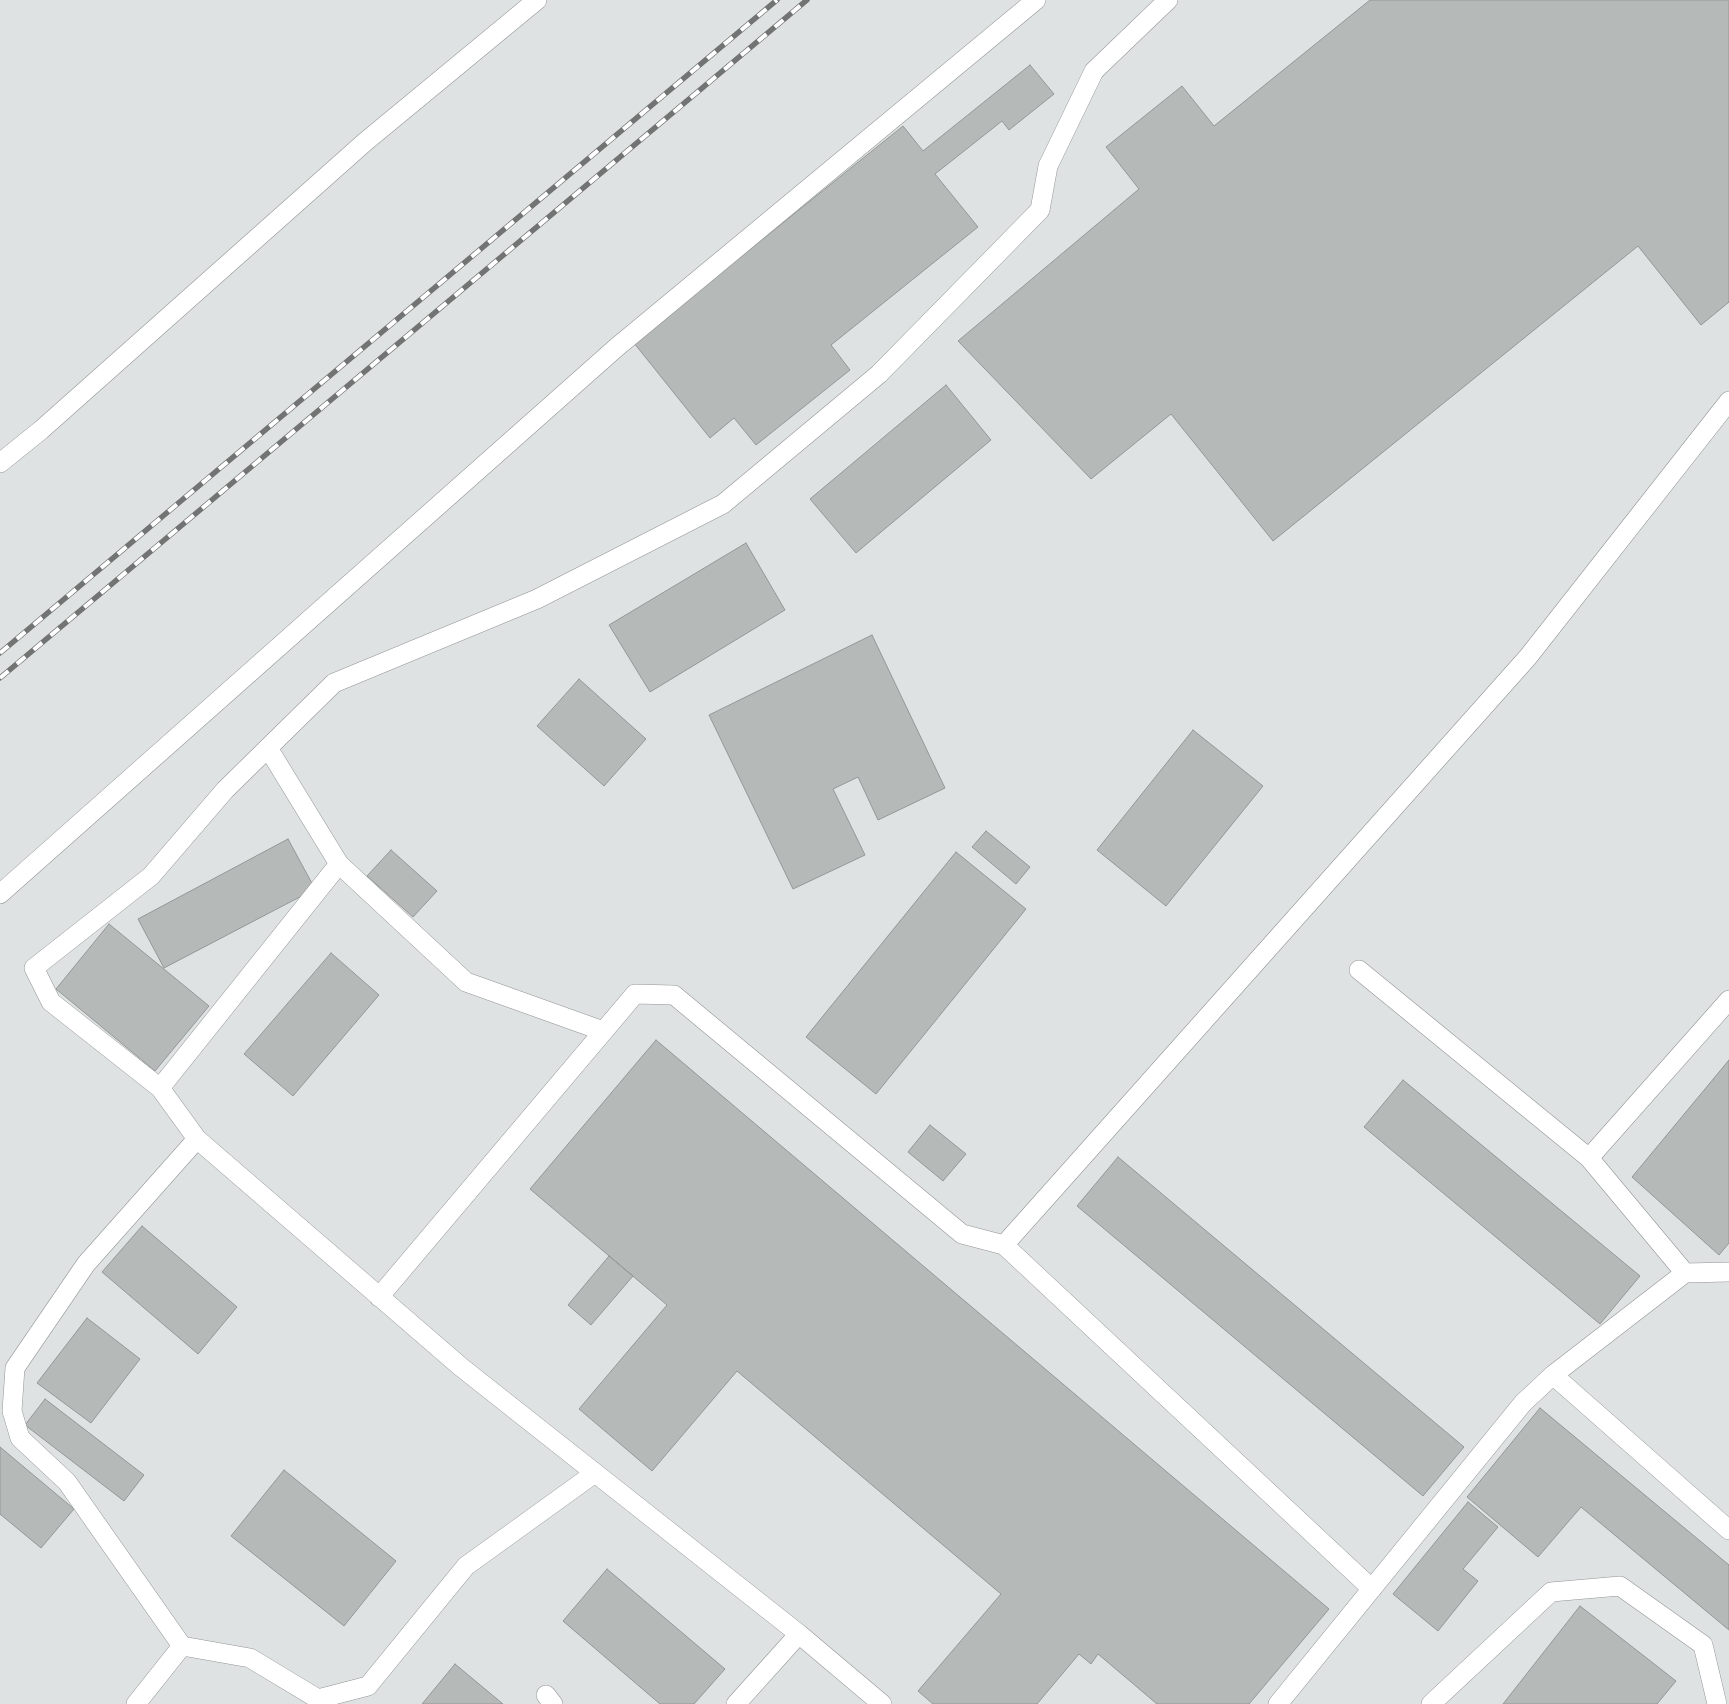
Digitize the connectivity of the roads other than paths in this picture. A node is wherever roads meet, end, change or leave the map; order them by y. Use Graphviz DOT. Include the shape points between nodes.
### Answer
graph roads {
  1 [pos="537,0"];
  2 [pos="1036,0"];
  3 [pos="1168,0"];
  4 [pos="1729,401"];
  5 [pos="0,462"];
  6 [pos="268,748"];
  7 [pos="339,864"];
  8 [pos="0,894"];
  9 [pos="1359,970"];
  10 [pos="1729,1000"];
  11 [pos="603,1030"];
  12 [pos="160,1088"];
  13 [pos="197,1139"];
  14 [pos="1589,1158"];
  15 [pos="1004,1245"];
  16 [pos="1729,1272"];
  17 [pos="1685,1273"];
  18 [pos="379,1297"];
  19 [pos="1553,1375"];
  20 [pos="595,1473"];
  21 [pos="1729,1530"];
  22 [pos="1372,1589"];
  23 [pos="799,1634"];
  24 [pos="182,1646"];
  25 [pos="136,1704"];
  26 [pos="736,1704"];
  27 [pos="882,1704"];
  28 [pos="1278,1704"];
  29 [pos="1431,1704"];
  30 [pos="1718,1704"];
  1 -- 5 [label="lane" via="365,142 41,430"];
  2 -- 8 [label="lane" via="617,348"];
  3 -- 6 [label="lane" via="1094,71 1048,166 1040,210 880,374 722,504 537,599 334,682"];
  4 -- 15 [label="lane" via="1528,657"];
  6 -- 7 [label="lane"];
  6 -- 12 [label="lane" via="226,790 152,876 34,968 51,1002"];
  7 -- 11 [label="lane" via="466,982"];
  7 -- 12 [label="lane"];
  9 -- 14 [label="lane"];
  10 -- 14 [label="lane"];
  11 -- 15 [label="lane" via="635,994 674,995 962,1234"];
  11 -- 18 [label="lane"];
  12 -- 13 [label="lane"];
  13 -- 18 [label="lane"];
  13 -- 24 [label="lane" via="86,1264 15,1368 12,1411 20,1438 67,1482"];
  14 -- 17 [label="lane"];
  15 -- 22 [label="lane"];
  16 -- 17 [label="lane"];
  17 -- 19 [label="lane"];
  18 -- 20 [label="lane"];
  19 -- 21 [label="lane"];
  19 -- 22 [label="lane" via="1523,1403"];
  20 -- 23 [label="lane"];
  20 -- 24 [label="lane" via="466,1566 368,1686 318,1698 250,1658"];
  22 -- 28 [label="lane"];
  23 -- 26 [label="lane"];
  23 -- 27 [label="lane"];
  24 -- 25 [label="lane"];
  29 -- 30 [label="lane" via="1551,1592 1620,1586 1703,1645"];
}
